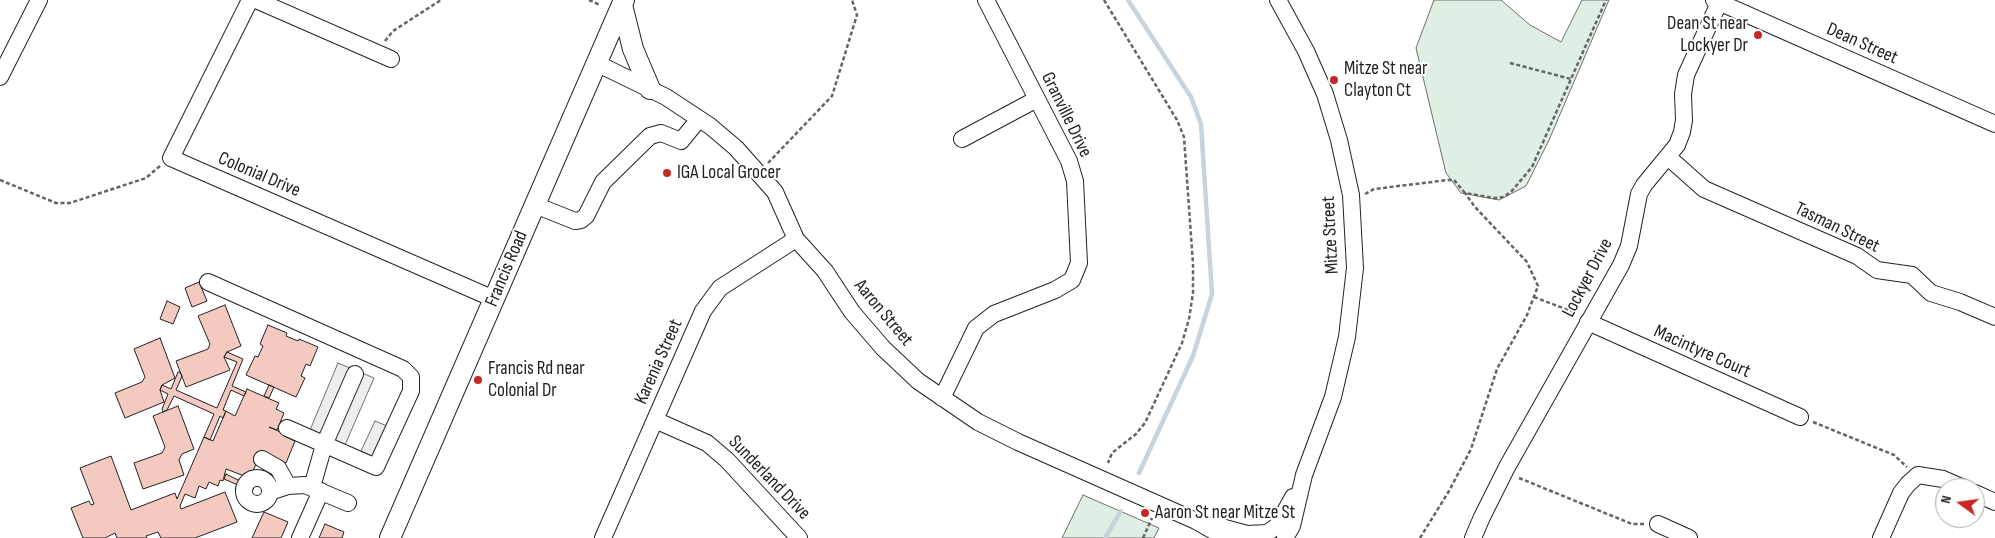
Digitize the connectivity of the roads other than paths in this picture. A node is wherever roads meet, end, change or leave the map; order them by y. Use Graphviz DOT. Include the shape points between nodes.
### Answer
graph roads {
  1 [pos="39,0"];
  2 [pos="250,0"];
  3 [pos="256,0"];
  4 [pos="986,0"];
  5 [pos="1279,1"];
  6 [pos="1717,1"];
  7 [pos="623,3"];
  8 [pos="385,57"];
  9 [pos="596,63"];
  10 [pos="0,77"];
  11 [pos="650,89"];
  12 [pos="1036,99"];
  13 [pos="699,118"];
  14 [pos="1995,124"];
  15 [pos="962,140"];
  16 [pos="1668,157"];
  17 [pos="535,205"];
  18 [pos="796,239"];
  19 [pos="208,282"];
  20 [pos="494,298"];
  21 [pos="1995,317"];
  22 [pos="1588,322"];
  23 [pos="355,374"];
  24 [pos="942,398"];
  25 [pos="1800,417"];
  26 [pos="655,420"];
  27 [pos="287,428"];
  28 [pos="324,444"];
  29 [pos="262,459"];
  30 [pos="1935,478"];
  31 [pos="288,486"];
  32 [pos="316,489"];
  33 [pos="270,492"];
  34 [pos="348,502"];
  35 [pos="1196,521"];
  36 [pos="1658,524"];
  37 [pos="1274,535"];
  38 [pos="300,538"];
  39 [pos="390,538"];
  40 [pos="603,538"];
  41 [pos="800,538"];
  42 [pos="1226,538"];
  43 [pos="1473,538"];
  44 [pos="1689,538"];
  45 [pos="1881,538"];
  1 -- 10 [label="street"];
  2 -- 20 [label="street, Colonial Drive" via="171,158"];
  3 -- 8 [label="street"];
  4 -- 12 [label="street, Granville Drive"];
  5 -- 37 [label="street, Mitze Street" via="1325,94 1339,140 1352,208 1355,268 1347,336 1333,397 1304,475 1292,526"];
  6 -- 14 [label="street, Dean Street"];
  6 -- 16 [label="street, Lockyer Drive" via="1686,75 1682,132"];
  7 -- 9 [label="main road, Francis Road"];
  7 -- 11 [label="main road" via="633,49"];
  9 -- 11 [label="street, Aaron Street"];
  9 -- 17 [label="main road, Francis Road"];
  11 -- 13 [label="street, Aaron Street"];
  12 -- 15 [label="street"];
  12 -- 24 [label="street, Granville Drive" via="1069,161 1075,181 1078,263 1072,280 994,314 976,328"];
  13 -- 17 [label="street" via="681,141 661,133 650,136 603,182 583,219 575,221"];
  13 -- 18 [label="street, Aaron Street" via="736,148 776,192"];
  16 -- 21 [label="street, Tasman Street" via="1704,189 1858,256 1878,270 1912,275 1931,293"];
  16 -- 22 [label="street, Lockyer Drive" via="1639,194 1630,246"];
  17 -- 20 [label="main road, Francis Road"];
  18 -- 24 [label="street, Aaron Street" via="825,271 852,312 882,348"];
  18 -- 26 [label="street, Karenia Street" via="720,288 703,311"];
  19 -- 28 [label="street" via="408,372 411,391 376,467"];
  20 -- 39 [label="main road, Francis Road"];
  22 -- 25 [label="street, Macintyre Court"];
  22 -- 43 [label="street, Lockyer Drive" via="1507,467"];
  23 -- 28 [label="street"];
  24 -- 35 [label="street, Aaron Street" via="978,422 1018,442"];
  26 -- 40 [label="street, Karenia Street"];
  26 -- 41 [label="street, Sunderland Drive" via="707,443 721,454"];
  27 -- 28 [label="street"];
  28 -- 32 [label="street"];
  29 -- 31 [label="street" via="278,468"];
  30 -- 45 [label="street" via="1918,476 1908,484"];
  31 -- 32 [label="street"];
  31 -- 33 [label="street"];
  32 -- 34 [label="street"];
  32 -- 38 [label="street"];
  35 -- 37 [label="street, Aaron Street" via="1247,534"];
  35 -- 42 [label="street, Aaron Street"];
  36 -- 44 [label="street"];
}
